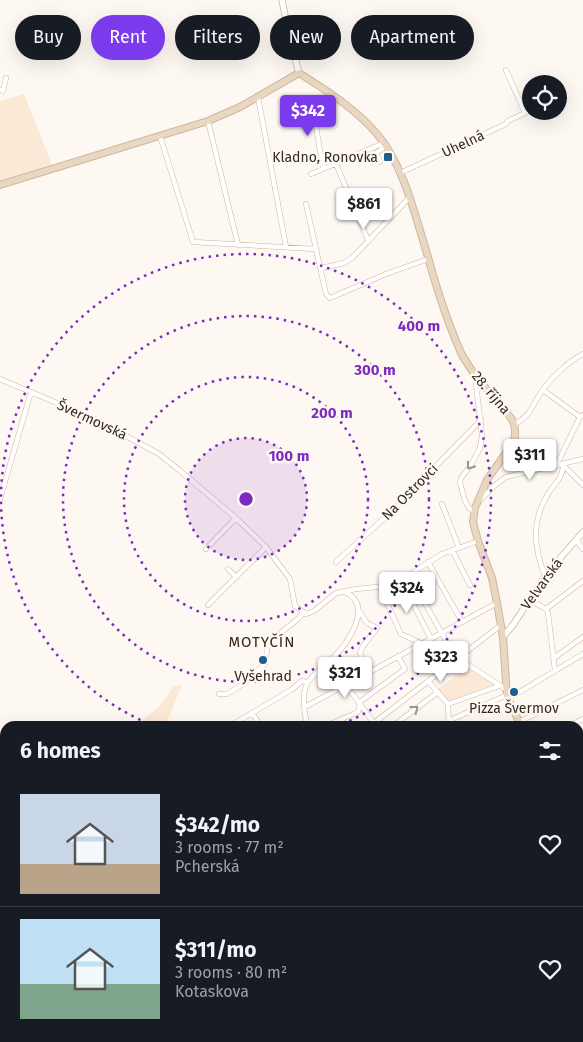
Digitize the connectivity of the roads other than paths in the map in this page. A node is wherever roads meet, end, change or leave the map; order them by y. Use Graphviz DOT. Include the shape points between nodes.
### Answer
graph roads {
  1 [pos="282,0"];
  2 [pos="506,70"];
  3 [pos="299,73"];
  4 [pos="6,78"];
  5 [pos="0,90"];
  6 [pos="258,97"];
  7 [pos="312,102"];
  8 [pos="522,106"];
  9 [pos="522,115"];
  10 [pos="208,121"];
  11 [pos="160,136"];
  12 [pos="385,145"];
  13 [pos="380,162"];
  14 [pos="336,164"];
  15 [pos="323,169"];
  16 [pos="400,173"];
  17 [pos="311,174"];
  18 [pos="0,185"];
  19 [pos="410,197"];
  20 [pos="306,204"];
  21 [pos="368,240"];
  22 [pos="238,245"];
  23 [pos="286,247"];
  24 [pos="316,249"];
  25 [pos="428,259"];
  26 [pos="321,268"];
  27 [pos="583,354"];
  28 [pos="474,374"];
  29 [pos="0,379"];
  30 [pos="543,390"];
  31 [pos="31,392"];
  32 [pos="581,416"];
  33 [pos="481,420"];
  34 [pos="515,424"];
  35 [pos="583,459"];
  36 [pos="563,464"];
  37 [pos="556,466"];
  38 [pos="583,484"];
  39 [pos="0,499"];
  40 [pos="442,504"];
  41 [pos="476,504"];
  42 [pos="474,512"];
  43 [pos="236,518"];
  44 [pos="583,532"];
  45 [pos="576,540"];
  46 [pos="478,541"];
  47 [pos="266,547"];
  48 [pos="459,548"];
  49 [pos="206,549"];
  50 [pos="583,549"];
  51 [pos="452,550"];
  52 [pos="336,562"];
  53 [pos="428,562"];
  54 [pos="228,570"];
  55 [pos="409,575"];
  56 [pos="545,576"];
  57 [pos="236,577"];
  58 [pos="401,580"];
  59 [pos="583,581"];
  60 [pos="470,585"];
  61 [pos="380,588"];
  62 [pos="343,591"];
  63 [pos="530,600"];
  64 [pos="497,602"];
  65 [pos="208,605"];
  66 [pos="546,609"];
  67 [pos="358,610"];
  68 [pos="303,613"];
  69 [pos="462,622"];
  70 [pos="502,625"];
  71 [pos="442,633"];
  72 [pos="503,637"];
  73 [pos="583,637"];
  74 [pos="431,639"];
  75 [pos="423,643"];
  76 [pos="583,654"];
  77 [pos="398,656"];
  78 [pos="554,658"];
  79 [pos="332,659"];
  80 [pos="457,660"];
  81 [pos="555,671"];
  82 [pos="368,673"];
  83 [pos="428,681"];
  84 [pos="307,682"];
  85 [pos="346,685"];
  86 [pos="499,686"];
  87 [pos="583,690"];
  88 [pos="438,692"];
  89 [pos="219,694"];
  90 [pos="507,695"];
  91 [pos="360,704"];
  92 [pos="448,704"];
  93 [pos="305,707"];
  94 [pos="252,712"];
  95 [pos="238,721"];
  96 [pos="258,721"];
  97 [pos="306,721"];
  98 [pos="337,721"];
  99 [pos="371,721"];
  100 [pos="378,721"];
  101 [pos="399,721"];
  102 [pos="448,721"];
  103 [pos="454,721"];
  104 [pos="519,721"];
  105 [pos="526,721"];
  1 -- 3 [label="street"];
  2 -- 8 [label="street"];
  3 -- 6 [label="main road"];
  3 -- 12 [label="main road, 28. října" via="344,103"];
  4 -- 5 [label="street" via="3,90"];
  6 -- 10 [label="main road"];
  6 -- 23 [label="street"];
  7 -- 15 [label="street"];
  9 -- 16 [label="street, Uhelná"];
  10 -- 11 [label="main road"];
  10 -- 22 [label="street"];
  11 -- 18 [label="main road"];
  11 -- 22 [label="street" via="193,242"];
  12 -- 13 [label="street" via="376,153"];
  12 -- 14 [label="street"];
  12 -- 16 [label="main road, 28. října"];
  14 -- 15 [label="street"];
  14 -- 21 [label="street"];
  15 -- 17 [label="street"];
  16 -- 19 [label="main road, 28. října"];
  19 -- 21 [label="street"];
  19 -- 25 [label="main road, 28. října"];
  20 -- 24 [label="street"];
  21 -- 26 [label="street" via="344,263"];
  22 -- 23 [label="street"];
  23 -- 24 [label="street"];
  24 -- 26 [label="street"];
  25 -- 26 [label="street" via="333,298 326,294"];
  25 -- 28 [label="main road, 28. října" via="455,340"];
  27 -- 30 [label="street" via="571,361"];
  28 -- 33 [label="street, Na Ostrovci"];
  28 -- 34 [label="main road, 28. října"];
  29 -- 31 [label="street, Švermovská"];
  30 -- 32 [label="street"];
  30 -- 34 [label="street" via="528,416"];
  31 -- 39 [label="street"];
  31 -- 43 [label="street, Švermovská" via="116,430 159,454"];
  32 -- 37 [label="street"];
  33 -- 42 [label="street, Na Ostrovci, one-way" via="480,448 460,480 465,501"];
  33 -- 52 [label="street, Na Ostrovci" via="391,512"];
  34 -- 41 [label="main road, 28. října" via="514,441 487,480"];
  35 -- 36 [label="street"];
  36 -- 37 [label="street"];
  36 -- 38 [label="street"];
  36 -- 56 [label="street" via="563,472 541,507 536,526 537,554"];
  37 -- 41 [label="street" via="506,477"];
  40 -- 48 [label="street"];
  41 -- 42 [label="main road, 28. října"];
  42 -- 46 [label="main road, 28. října"];
  43 -- 47 [label="street, Švermovská"];
  43 -- 49 [label="street"];
  44 -- 45 [label="street, Velvarská"];
  45 -- 50 [label="street"];
  45 -- 56 [label="street, Velvarská"];
  46 -- 48 [label="street"];
  46 -- 64 [label="main road, 28. října"];
  47 -- 57 [label="street"];
  47 -- 68 [label="street, Švermovská" via="287,575 294,603"];
  48 -- 51 [label="street"];
  51 -- 53 [label="street"];
  51 -- 60 [label="street"];
  53 -- 55 [label="street"];
  53 -- 69 [label="street"];
  54 -- 57 [label="street"];
  55 -- 58 [label="street"];
  55 -- 71 [label="street"];
  56 -- 63 [label="street, Velvarská"];
  57 -- 65 [label="street"];
  58 -- 61 [label="street"];
  58 -- 74 [label="street"];
  59 -- 66 [label="street"];
  61 -- 62 [label="street"];
  61 -- 75 [label="street" via="401,634"];
  62 -- 67 [label="street" via="354,598"];
  62 -- 68 [label="street" via="330,596 314,611"];
  63 -- 66 [label="street"];
  63 -- 72 [label="street, Velvarská"];
  64 -- 69 [label="street"];
  64 -- 70 [label="main road, 28. října"];
  66 -- 78 [label="street"];
  67 -- 79 [label="street" via="355,627"];
  67 -- 82 [label="street" via="367,624 377,628 360,653"];
  68 -- 89 [label="street" via="268,643 265,664 240,686 227,694"];
  69 -- 71 [label="street"];
  70 -- 72 [label="main road, 28. října"];
  70 -- 80 [label="street"];
  71 -- 74 [label="street"];
  71 -- 80 [label="street"];
  72 -- 90 [label="main road, 28. října"];
  73 -- 78 [label="street"];
  74 -- 75 [label="street"];
  75 -- 77 [label="street"];
  75 -- 80 [label="street"];
  76 -- 81 [label="street"];
  77 -- 82 [label="street"];
  77 -- 91 [label="street" via="405,669"];
  78 -- 81 [label="street"];
  79 -- 84 [label="street"];
  79 -- 85 [label="street"];
  80 -- 83 [label="street"];
  80 -- 86 [label="street"];
  81 -- 90 [label="street"];
  82 -- 85 [label="street"];
  83 -- 88 [label="street"];
  83 -- 100 [label="street"];
  84 -- 93 [label="street"];
  84 -- 94 [label="street" via="302,681"];
  85 -- 91 [label="street"];
  85 -- 93 [label="street"];
  86 -- 90 [label="street"];
  86 -- 92 [label="street"];
  87 -- 105 [label="street"];
  88 -- 92 [label="street"];
  101 -- 88 [label="street, one-way"];
  90 -- 103 [label="street"];
  90 -- 104 [label="main road, 28. října"];
  91 -- 98 [label="street" via="358,712"];
  91 -- 99 [label="street"];
  92 -- 102 [label="street"];
  93 -- 97 [label="street"];
  94 -- 95 [label="street"];
  94 -- 96 [label="street"];
}
